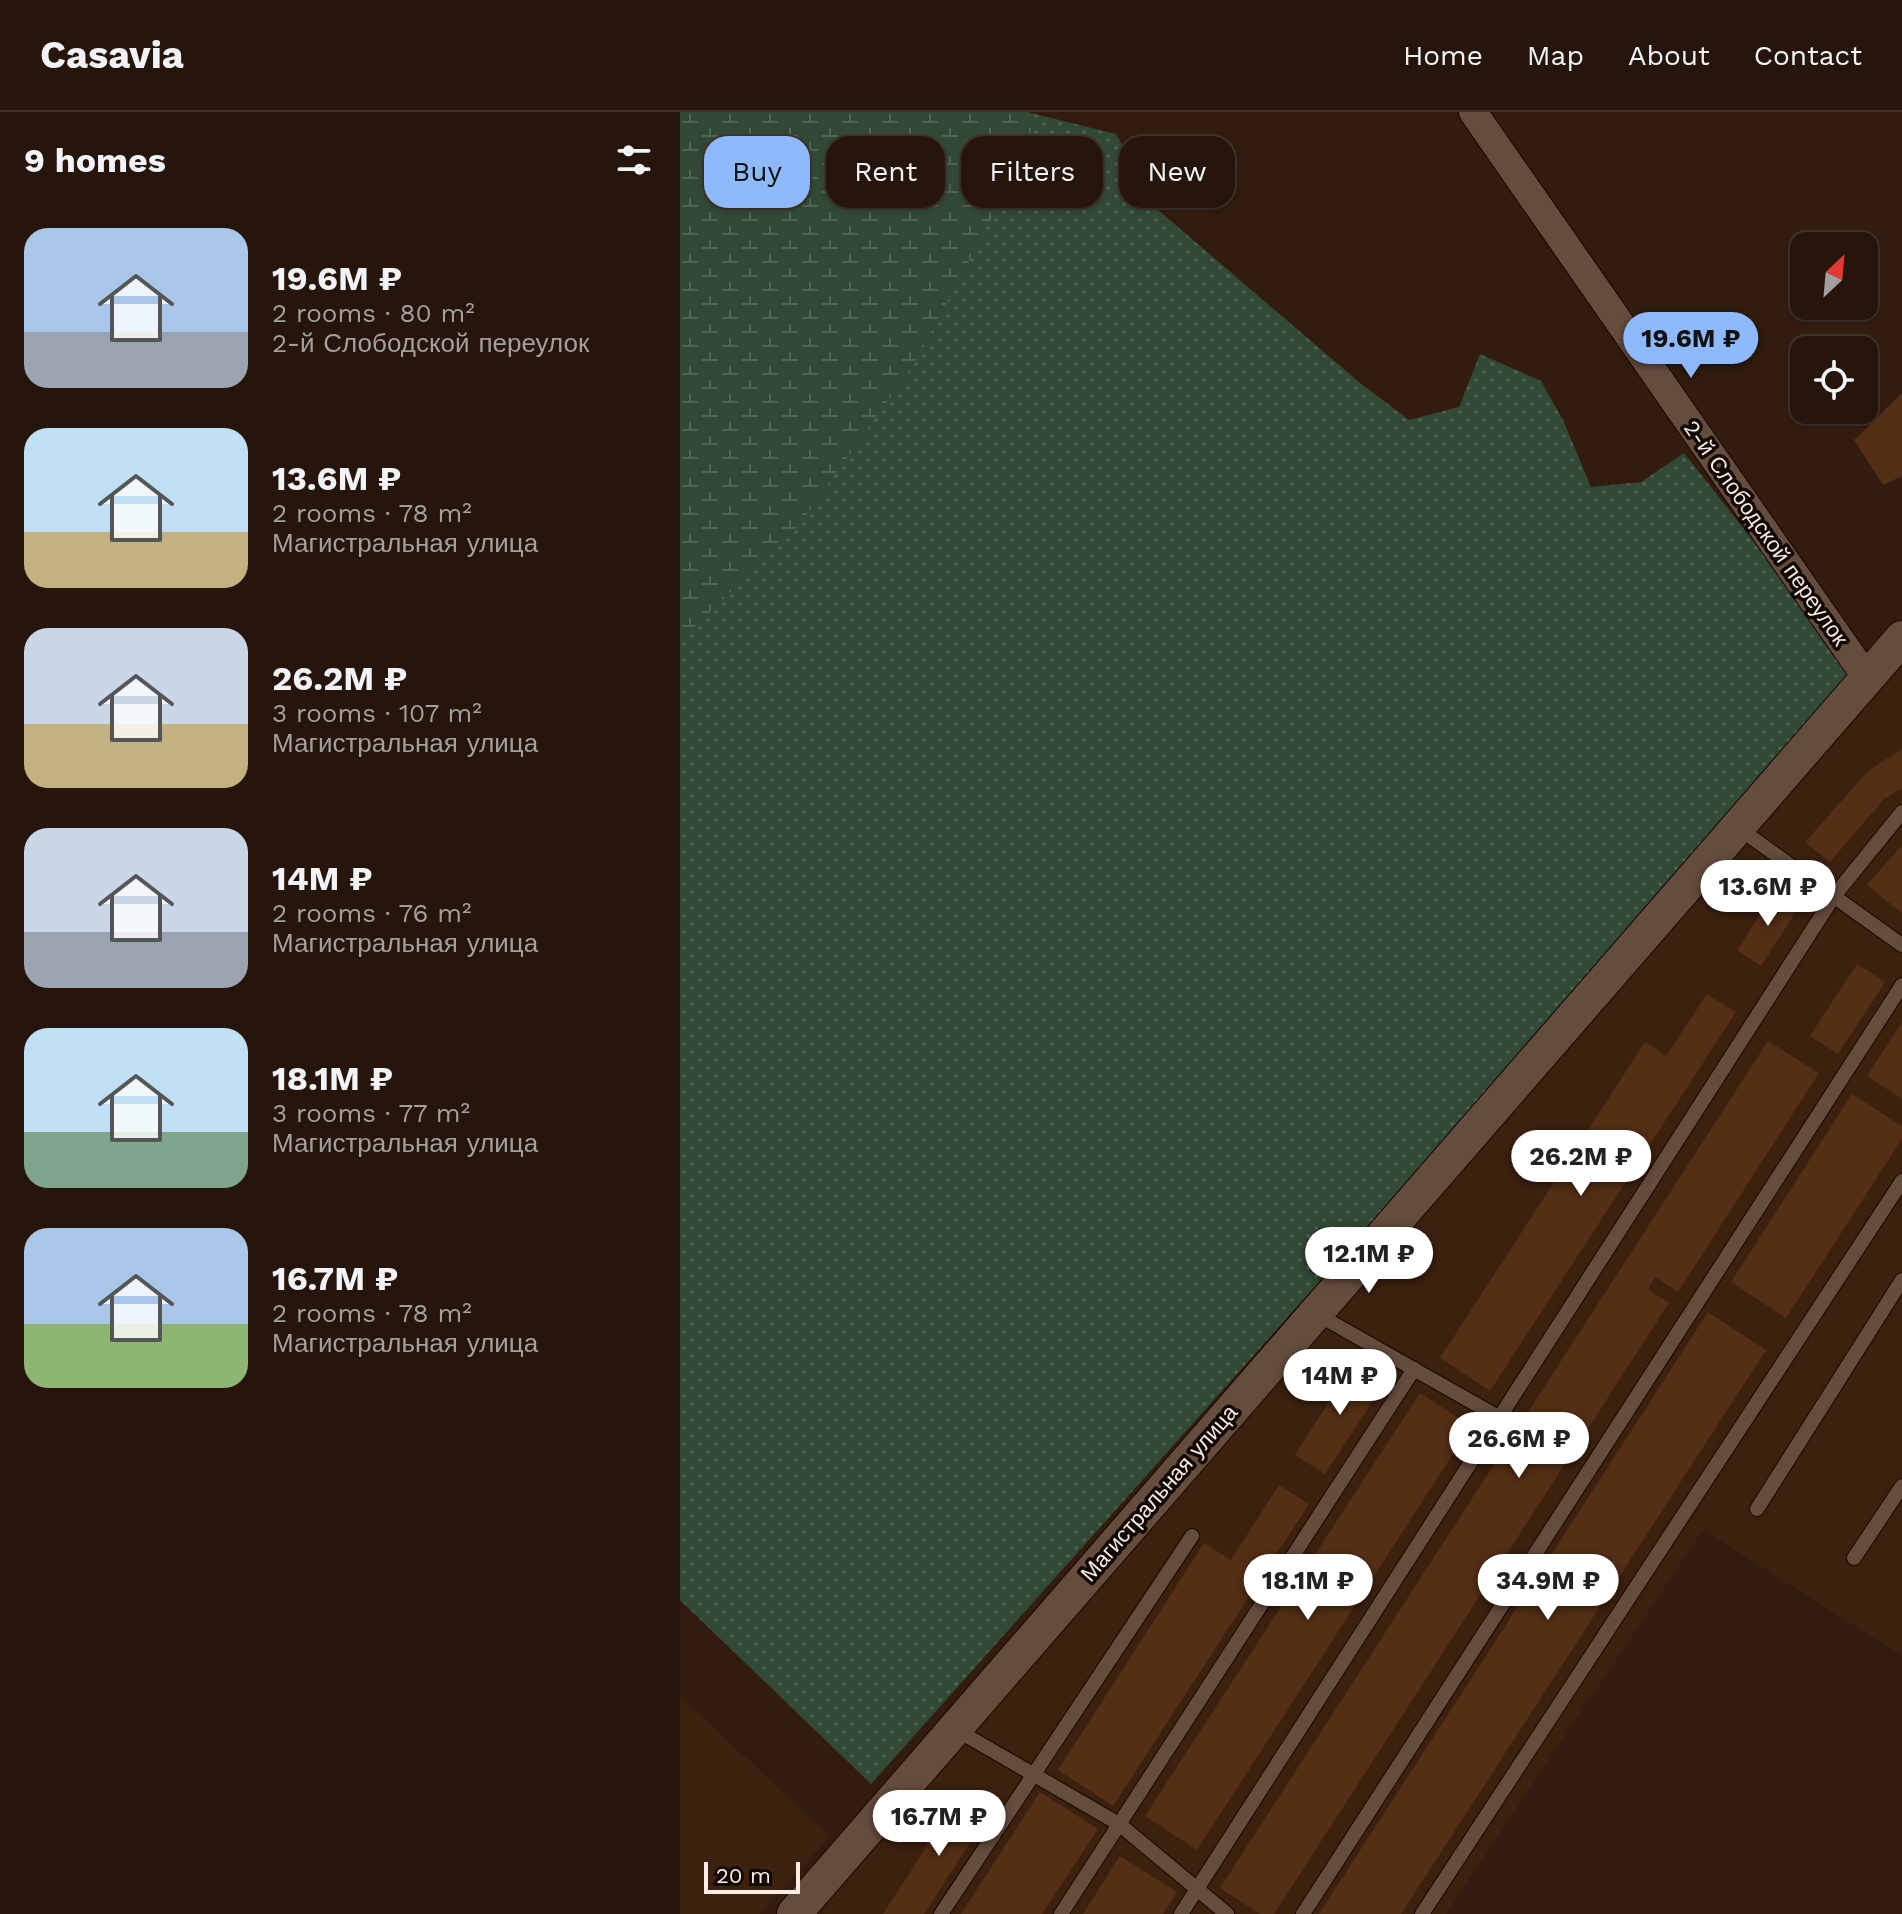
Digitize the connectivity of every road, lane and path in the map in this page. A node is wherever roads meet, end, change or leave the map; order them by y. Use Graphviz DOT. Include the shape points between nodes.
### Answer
graph roads {
  1 [pos="1473,112"];
  2 [pos="1902,638"];
  3 [pos="1867,678"];
  4 [pos="1902,812"];
  5 [pos="1737,826"];
  6 [pos="1834,896"];
  7 [pos="1902,945"];
  8 [pos="1902,985"];
  9 [pos="1902,1181"];
  10 [pos="1902,1280"];
  11 [pos="1315,1313"];
  12 [pos="1414,1369"];
  13 [pos="1500,1418"];
  14 [pos="1902,1486"];
  15 [pos="1757,1509"];
  16 [pos="1192,1536"];
  17 [pos="1854,1558"];
  18 [pos="954,1729"];
  19 [pos="1033,1775"];
  20 [pos="1119,1824"];
  21 [pos="1197,1889"];
  22 [pos="794,1914"];
  23 [pos="941,1914"];
  24 [pos="1061,1914"];
  25 [pos="1181,1914"];
  26 [pos="1227,1914"];
  27 [pos="1303,1914"];
  28 [pos="1422,1914"];
  1 -- 3 [label="street, 2-й Слободской переулок"];
  2 -- 3 [label="street, Магистральная улица"];
  3 -- 5 [label="street, Магистральная улица"];
  4 -- 6 [label="lane"];
  5 -- 6 [label="lane"];
  5 -- 11 [label="street, Магистральная улица"];
  6 -- 7 [label="lane"];
  6 -- 13 [label="lane"];
  8 -- 27 [label="lane"];
  9 -- 28 [label="lane"];
  10 -- 15 [label="lane"];
  11 -- 12 [label="lane"];
  11 -- 18 [label="street, Магистральная улица"];
  12 -- 13 [label="lane"];
  12 -- 20 [label="lane"];
  13 -- 21 [label="lane"];
  14 -- 17 [label="lane"];
  16 -- 19 [label="lane"];
  18 -- 19 [label="lane"];
  18 -- 22 [label="street, Магистральная улица"];
  19 -- 20 [label="lane"];
  19 -- 23 [label="lane"];
  20 -- 21 [label="lane"];
  20 -- 24 [label="lane"];
  21 -- 25 [label="lane"];
  21 -- 26 [label="lane"];
}
